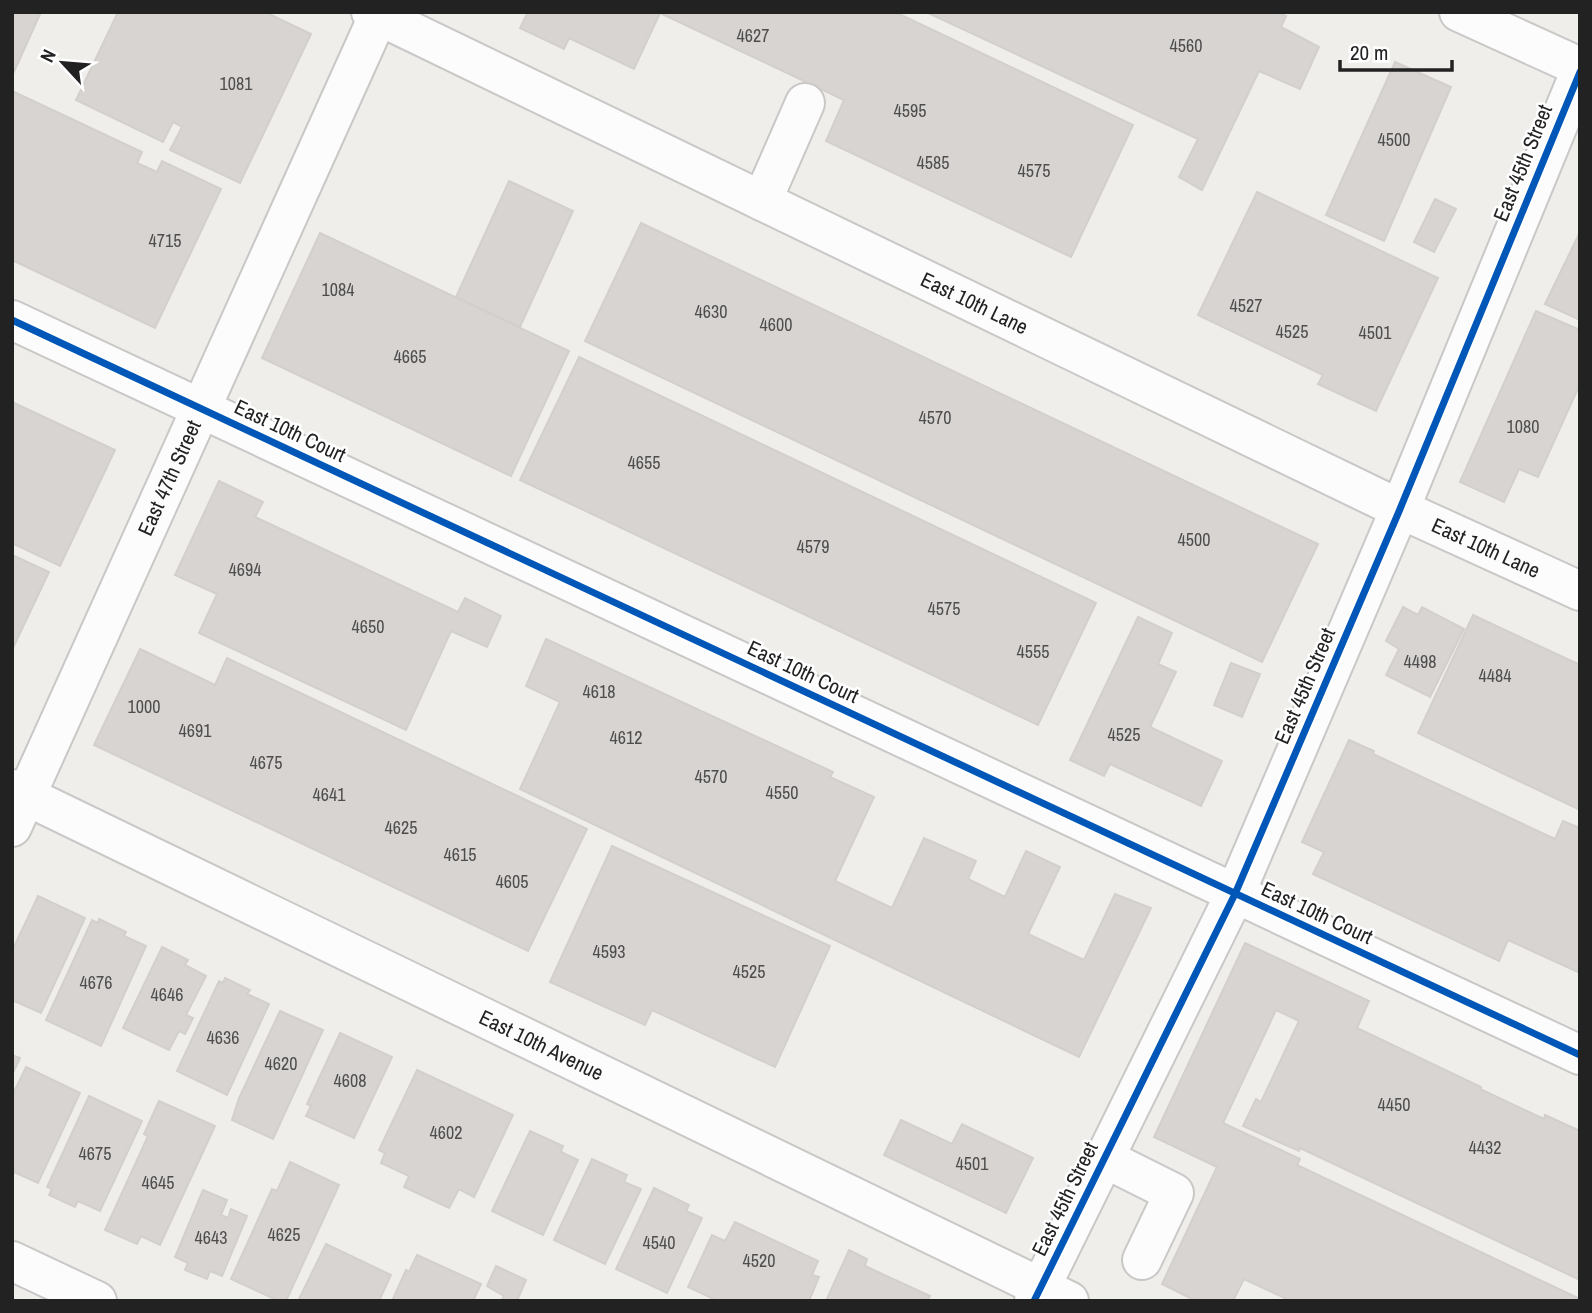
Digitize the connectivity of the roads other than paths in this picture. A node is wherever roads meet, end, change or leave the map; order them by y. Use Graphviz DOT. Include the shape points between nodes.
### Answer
graph roads {
  1 [pos="1459,12"];
  2 [pos="376,13"];
  3 [pos="1580,67"];
  4 [pos="1580,72"];
  5 [pos="805,103"];
  6 [pos="762,201"];
  7 [pos="12,320"];
  8 [pos="201,409"];
  9 [pos="1400,509"];
  10 [pos="1580,590"];
  11 [pos="17,804"];
  12 [pos="1235,894"];
  13 [pos="1580,1055"];
  14 [pos="1104,1158"];
  15 [pos="1142,1260"];
  16 [pos="12,1261"];
  17 [pos="1048,1296"];
  18 [pos="97,1301"];
  1 -- 3 [label="street"];
  2 -- 6 [label="street, East 10th Lane"];
  2 -- 8 [label="street, East 47th Street"];
  4 -- 9 [label="street, East 45th Street"];
  5 -- 6 [label="street"];
  6 -- 9 [label="street, East 10th Lane"];
  7 -- 8 [label="street, East 10th Court"];
  8 -- 11 [label="street, East 47th Street"];
  8 -- 12 [label="street, East 10th Court"];
  9 -- 10 [label="street, East 10th Lane"];
  9 -- 12 [label="street, East 45th Street"];
  11 -- 17 [label="street, East 10th Avenue"];
  12 -- 13 [label="street, East 10th Court"];
  12 -- 14 [label="street, East 45th Street"];
  14 -- 15 [label="street" via="1174,1193"];
  14 -- 17 [label="street, East 45th Street"];
  16 -- 18 [label="street"];
}
